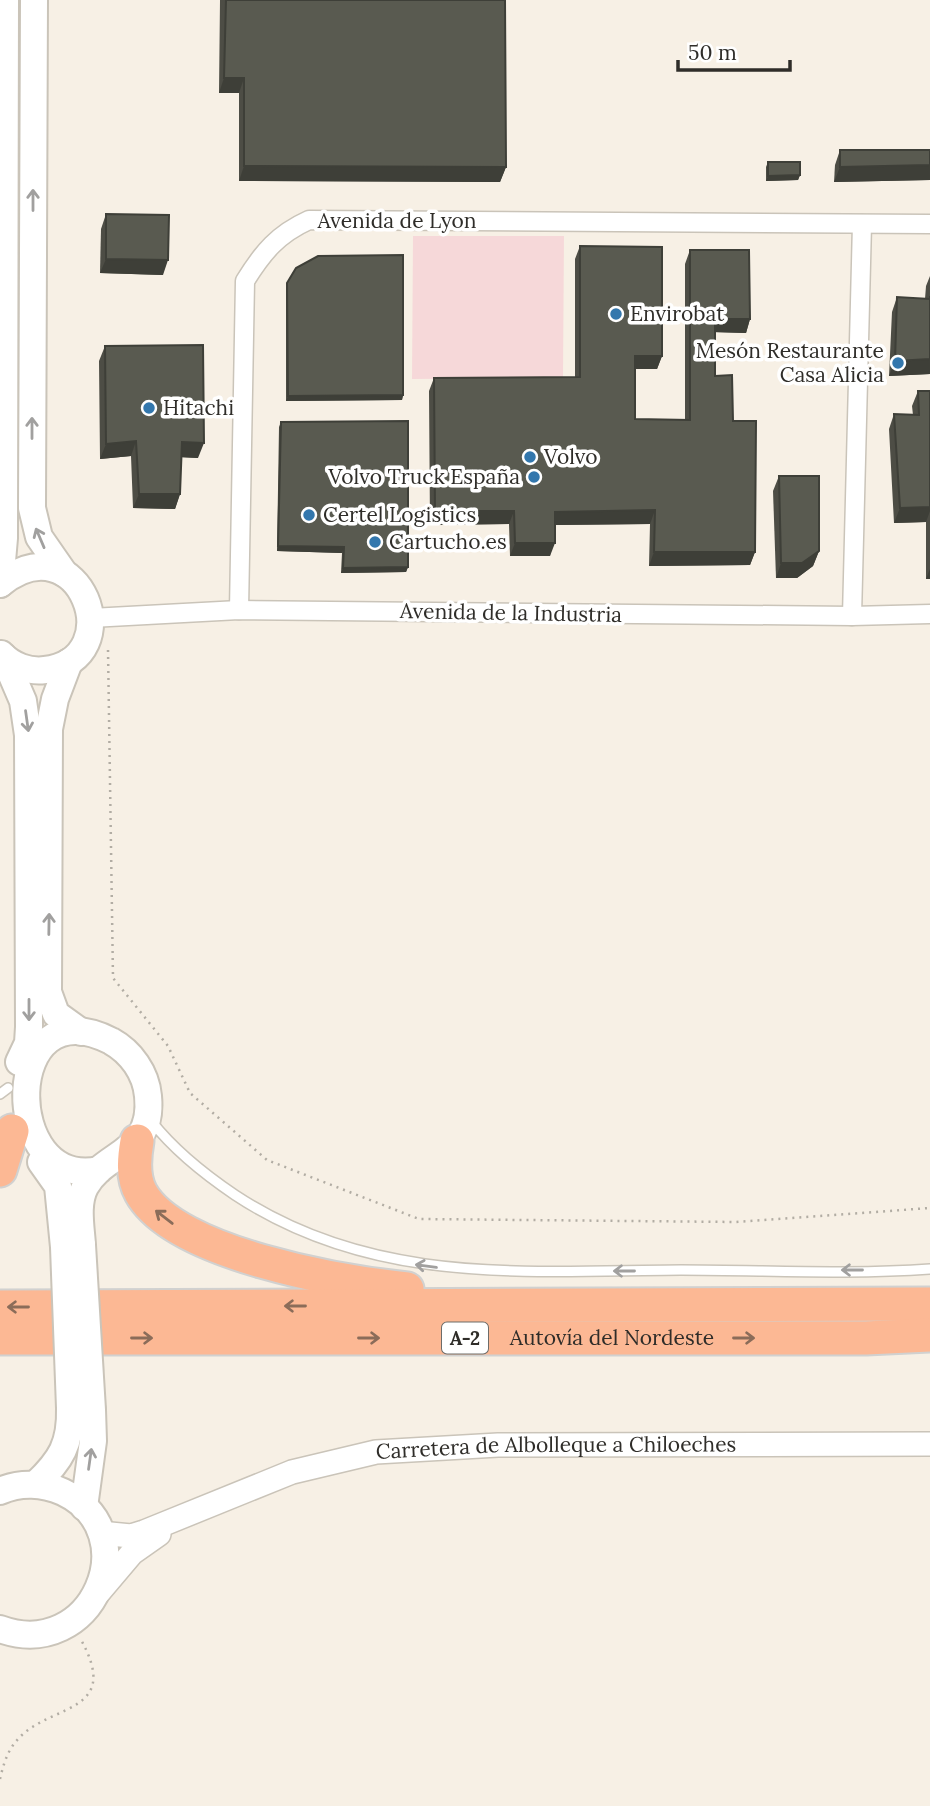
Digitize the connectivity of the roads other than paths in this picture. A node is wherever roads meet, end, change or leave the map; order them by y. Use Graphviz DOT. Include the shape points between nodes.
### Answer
graph roads {
  1 [pos="5,0"];
  2 [pos="34,0"];
  3 [pos="862,224"];
  4 [pos="930,224"];
  5 [pos="65,573"];
  6 [pos="0,584"];
  7 [pos="239,610"];
  8 [pos="930,614"];
  9 [pos="852,616"];
  10 [pos="91,618"];
  11 [pos="2,655"];
  12 [pos="69,662"];
  13 [pos="80,1032"];
  14 [pos="8,1082"];
  15 [pos="142,1129"];
  16 [pos="12,1130"];
  17 [pos="41,1162"];
  18 [pos="0,1170"];
  19 [pos="99,1170"];
  20 [pos="73,1246"];
  21 [pos="930,1269"];
  22 [pos="916,1304"];
  23 [pos="0,1307"];
  24 [pos="930,1335"];
  25 [pos="4,1339"];
  26 [pos="81,1409"];
  27 [pos="930,1444"];
  28 [pos="36,1484"];
  29 [pos="0,1491"];
  30 [pos="84,1507"];
  31 [pos="191,1514"];
  32 [pos="100,1533"];
  33 [pos="97,1595"];
  34 [pos="5,1634"];
  1 -- 6 [label="main road" via="4,538"];
  5 -- 2 [label="main road, one-way" via="44,547 32,508"];
  3 -- 4 [label="street, Avenida de Lyon"];
  3 -- 7 [label="street, Avenida de Lyon" via="309,220 285,231 262,252 245,281"];
  3 -- 9 [label="street"];
  5 -- 6 [label="main road" via="30,567"];
  5 -- 10 [label="main road" via="88,600"];
  7 -- 9 [label="street, Avenida de la Industria"];
  7 -- 10 [label="street, Avenida de la Industria"];
  8 -- 9 [label="street, Avenida de la Industria"];
  10 -- 12 [label="main road" via="86,643"];
  11 -- 12 [label="main road" via="29,670 43,671"];
  11 -- 14 [label="main road, one-way" via="23,701 29,735 29,1027 28,1042"];
  13 -- 12 [label="main road, one-way" via="56,1014 48,992 49,729"];
  13 -- 14 [label="main road" via="56,1035 34,1046"];
  13 -- 15 [label="main road" via="118,1045 133,1059 148,1096"];
  14 -- 16 [label="main road" via="6,1105"];
  15 -- 19 [label="main road" via="120,1158"];
  21 -- 15 [label="lane, one-way" via="494,1272 405,1262 321,1239 248,1203"];
  22 -- 15 [label="highway, one-way" via="755,1291 435,1290 327,1277 225,1247 161,1216 136,1179"];
  16 -- 17 [label="main road"];
  16 -- 18 [label="highway"];
  17 -- 19 [label="main road" via="79,1173"];
  17 -- 20 [label="main road" via="58,1186"];
  19 -- 20 [label="main road" via="85,1187"];
  20 -- 26 [label="main road, bridge"];
  22 -- 23 [label="highway, Autovía del Nordeste / A-2, one-way"];
  25 -- 24 [label="highway, Autovía del Nordeste / A-2, one-way"];
  26 -- 28 [label="main road" via="55,1466"];
  30 -- 26 [label="main road, one-way" via="93,1441"];
  27 -- 31 [label="street, Carretera de Albolleque a Chiloeches" via="412,1449 318,1464"];
  28 -- 29 [label="main road"];
  28 -- 30 [label="main road" via="70,1496"];
  30 -- 32 [label="main road"];
  31 -- 32 [label="street, Carretera de Albolleque a Chiloeches" via="131,1536"];
  31 -- 33 [label="street, Carretera de Albolleque a Chiloeches" via="132,1553"];
  32 -- 33 [label="main road" via="105,1557"];
  33 -- 34 [label="main road" via="71,1623 55,1631"];
}
